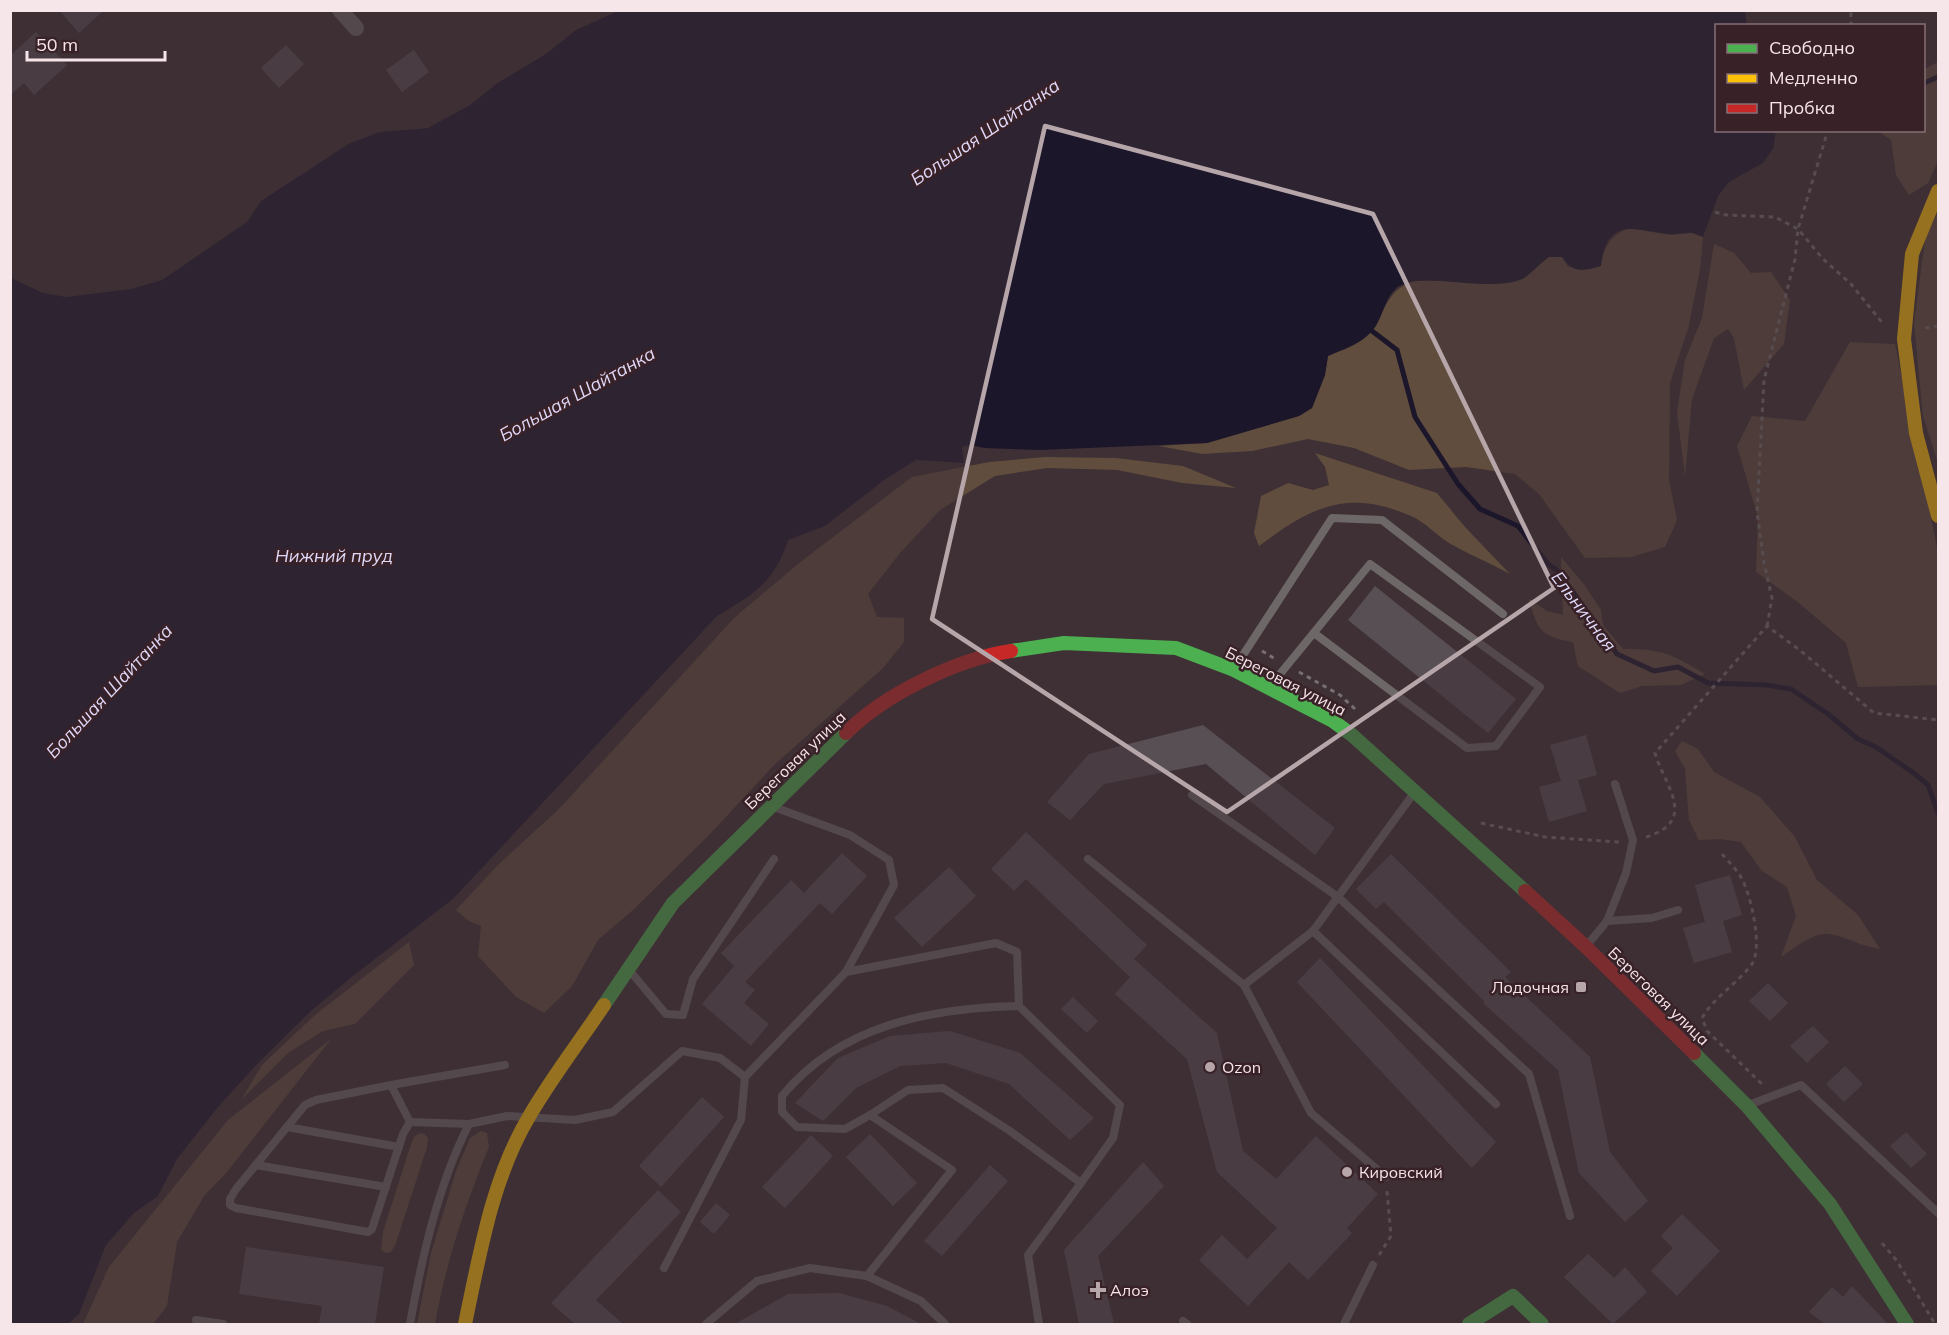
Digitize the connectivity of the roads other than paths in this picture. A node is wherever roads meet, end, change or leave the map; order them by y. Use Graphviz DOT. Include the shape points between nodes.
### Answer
graph roads {
  1 [pos="340,10"];
  2 [pos="356,28"];
  3 [pos="1938,191"];
  4 [pos="1938,516"];
  5 [pos="1503,614"];
  6 [pos="1314,633"];
  7 [pos="1234,670"];
  8 [pos="1269,688"];
  9 [pos="1616,784"];
  10 [pos="1414,792"];
  11 [pos="1192,795"];
  12 [pos="769,806"];
  13 [pos="774,859"];
  14 [pos="1088,859"];
  15 [pos="1338,897"];
  16 [pos="1678,910"];
  17 [pos="1607,921"];
  18 [pos="1313,931"];
  19 [pos="1585,946"];
  20 [pos="628,968"];
  21 [pos="846,972"];
  22 [pos="1244,986"];
  23 [pos="1019,1006"];
  24 [pos="505,1065"];
  25 [pos="745,1077"];
  26 [pos="391,1085"];
  27 [pos="1496,1104"];
  28 [pos="1747,1106"];
  29 [pos="870,1115"];
  30 [pos="530,1116"];
  31 [pos="410,1122"];
  32 [pos="468,1124"];
  33 [pos="287,1127"];
  34 [pos="399,1147"];
  35 [pos="256,1165"];
  36 [pos="1386,1177"];
  37 [pos="1081,1183"];
  38 [pos="386,1187"];
  39 [pos="1938,1213"];
  40 [pos="1570,1216"];
  41 [pos="1374,1264"];
  42 [pos="664,1268"];
  43 [pos="867,1276"];
  44 [pos="196,1320"];
  45 [pos="223,1324"];
  46 [pos="410,1324"];
  47 [pos="465,1324"];
  48 [pos="706,1324"];
  49 [pos="945,1324"];
  50 [pos="1039,1324"];
  51 [pos="1344,1324"];
  52 [pos="1469,1324"];
  53 [pos="1542,1324"];
  54 [pos="1907,1324"];
  1 -- 2 [label="street"];
  3 -- 4 [label="main road" via="1912,254 1904,339 1916,433"];
  5 -- 7 [label="lane" via="1382,520 1332,518"];
  6 -- 6 [label="lane" via="1371,564 1540,687 1496,746 1467,748"];
  6 -- 8 [label="lane"];
  7 -- 8 [label="main road, Береговая улица"];
  7 -- 12 [label="main road, Береговая улица" via="1176,648 1064,643 982,655 921,681 856,723"];
  8 -- 10 [label="main road, Береговая улица" via="1333,721"];
  9 -- 17 [label="lane" via="1633,840 1626,873"];
  10 -- 15 [label="lane"];
  10 -- 19 [label="main road, Береговая улица"];
  11 -- 15 [label="lane"];
  12 -- 20 [label="main road, Береговая улица" via="673,903"];
  12 -- 21 [label="lane" via="850,835 890,860 894,885"];
  13 -- 20 [label="lane" via="693,979 683,1015 666,1014"];
  14 -- 22 [label="lane"];
  15 -- 18 [label="lane"];
  15 -- 40 [label="lane" via="1529,1074"];
  16 -- 17 [label="lane" via="1652,918"];
  17 -- 19 [label="lane"];
  18 -- 22 [label="lane"];
  18 -- 27 [label="lane"];
  19 -- 28 [label="main road, Береговая улица"];
  20 -- 30 [label="main road, Береговая улица"];
  21 -- 23 [label="lane" via="996,943 1017,952"];
  21 -- 25 [label="lane"];
  22 -- 36 [label="lane" via="1311,1113"];
  23 -- 29 [label="lane" via="968,1007 900,1020 825,1055 797,1077 782,1096 782,1112 796,1127 845,1129"];
  23 -- 37 [label="lane" via="1120,1105 1113,1138"];
  24 -- 26 [label="lane"];
  25 -- 30 [label="lane" via="720,1058 681,1051 613,1113 575,1120"];
  25 -- 42 [label="lane" via="741,1120"];
  26 -- 31 [label="lane"];
  26 -- 33 [label="lane" via="316,1100 305,1106"];
  28 -- 39 [label="lane" via="1801,1084"];
  28 -- 54 [label="main road, Береговая улица" via="1830,1204"];
  29 -- 37 [label="lane" via="908,1090 943,1088"];
  29 -- 43 [label="lane" via="952,1170"];
  30 -- 32 [label="lane"];
  30 -- 47 [label="main road, Береговая улица" via="502,1175 482,1242"];
  31 -- 32 [label="lane"];
  31 -- 34 [label="lane"];
  32 -- 46 [label="lane" via="425,1251"];
  33 -- 34 [label="lane"];
  33 -- 35 [label="lane"];
  34 -- 38 [label="lane"];
  35 -- 38 [label="lane"];
  35 -- 38 [label="lane" via="230,1199 236,1208 368,1232"];
  37 -- 50 [label="lane" via="1028,1255"];
  41 -- 51 [label="lane"];
  43 -- 48 [label="lane" via="810,1268 757,1281"];
  43 -- 49 [label="lane" via="921,1301"];
  44 -- 45 [label="lane"];
  52 -- 53 [label="main road" via="1513,1296"];
}
